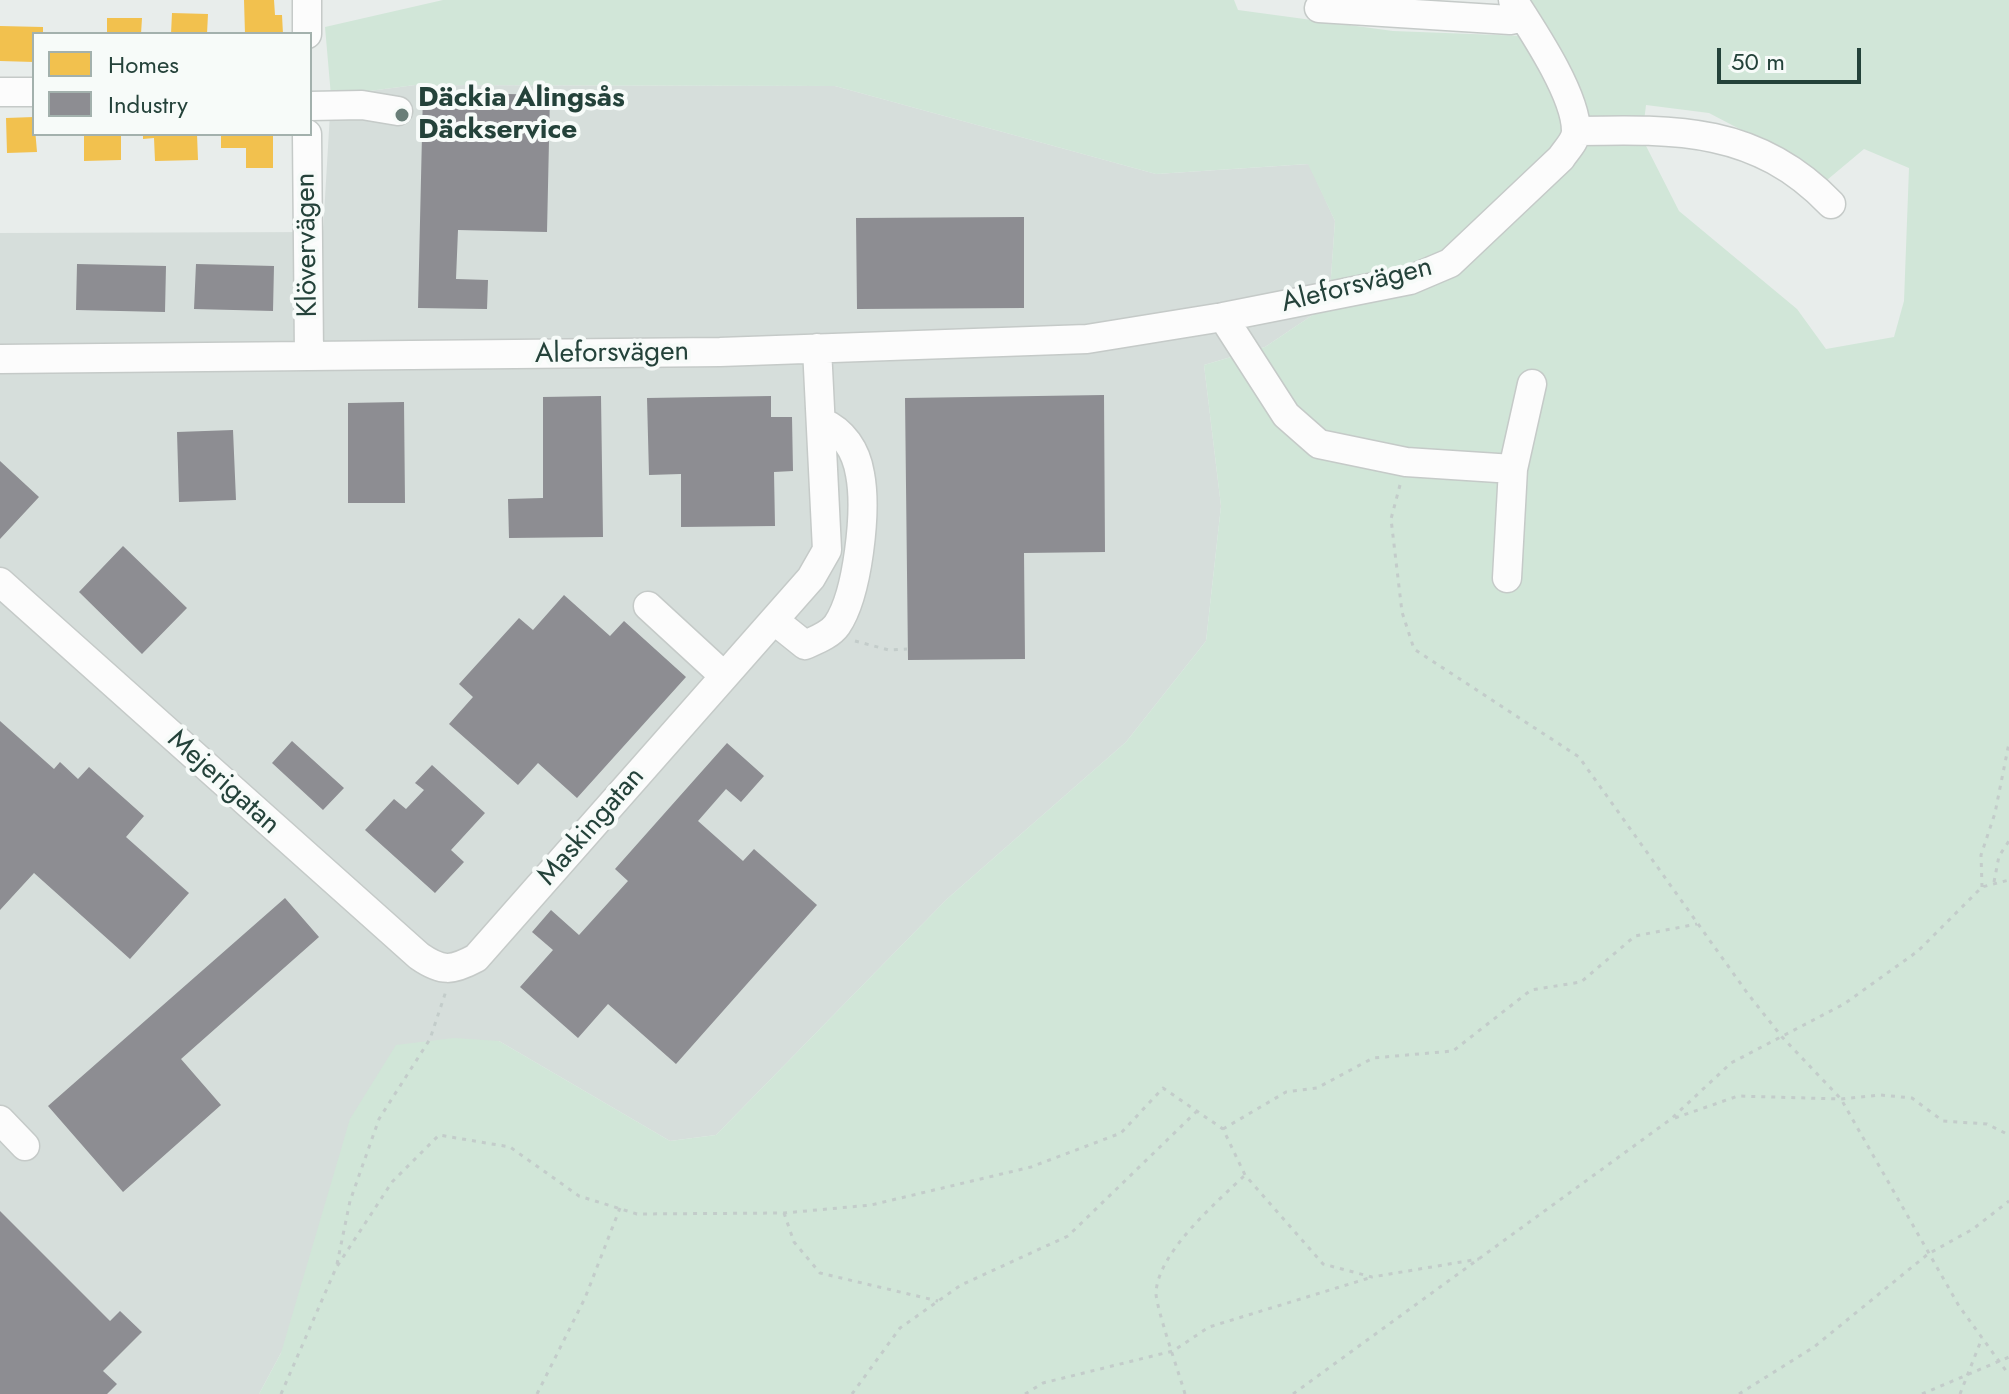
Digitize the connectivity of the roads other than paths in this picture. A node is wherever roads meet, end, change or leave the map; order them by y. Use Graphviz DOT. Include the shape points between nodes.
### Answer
graph roads {
  1 [pos="307,0"];
  2 [pos="1319,8"];
  3 [pos="1519,8"];
  4 [pos="307,32"];
  5 [pos="0,92"];
  6 [pos="32,92"];
  7 [pos="312,106"];
  8 [pos="398,111"];
  9 [pos="1576,131"];
  10 [pos="307,136"];
  11 [pos="1831,204"];
  12 [pos="1223,317"];
  13 [pos="817,348"];
  14 [pos="309,355"];
  15 [pos="0,359"];
  16 [pos="1532,384"];
  17 [pos="822,422"];
  18 [pos="1513,469"];
  19 [pos="1507,578"];
  20 [pos="0,582"];
  21 [pos="648,606"];
  22 [pos="775,621"];
  23 [pos="723,675"];
  24 [pos="454,970"];
  25 [pos="0,1120"];
  26 [pos="25,1146"];
  1 -- 4 [label="street"];
  2 -- 3 [label="street" via="1510,20"];
  3 -- 9 [label="street" via="1561,81"];
  5 -- 6 [label="street"];
  7 -- 8 [label="street"];
  9 -- 11 [label="street" via="1723,137 1783,163"];
  9 -- 12 [label="street, Aleforsvägen" via="1561,158 1450,263 1410,280"];
  10 -- 14 [label="street, Klövervägen"];
  12 -- 13 [label="street, Aleforsvägen" via="1087,339"];
  12 -- 18 [label="street" via="1286,415 1319,444 1406,462"];
  13 -- 14 [label="street, Aleforsvägen"];
  13 -- 17 [label="street, Maskingatan"];
  14 -- 15 [label="street, Aleforsvägen"];
  16 -- 18 [label="street"];
  17 -- 22 [label="street, Maskingatan" via="827,550"];
  17 -- 22 [label="street" via="848,442 860,473 862,523 856,566 836,626 805,645"];
  18 -- 19 [label="street"];
  20 -- 24 [label="street, Mejerigatan" via="419,956 436,968"];
  21 -- 23 [label="street"];
  22 -- 23 [label="street, Maskingatan"];
  23 -- 24 [label="street, Maskingatan" via="476,958"];
  25 -- 26 [label="street"];
}
